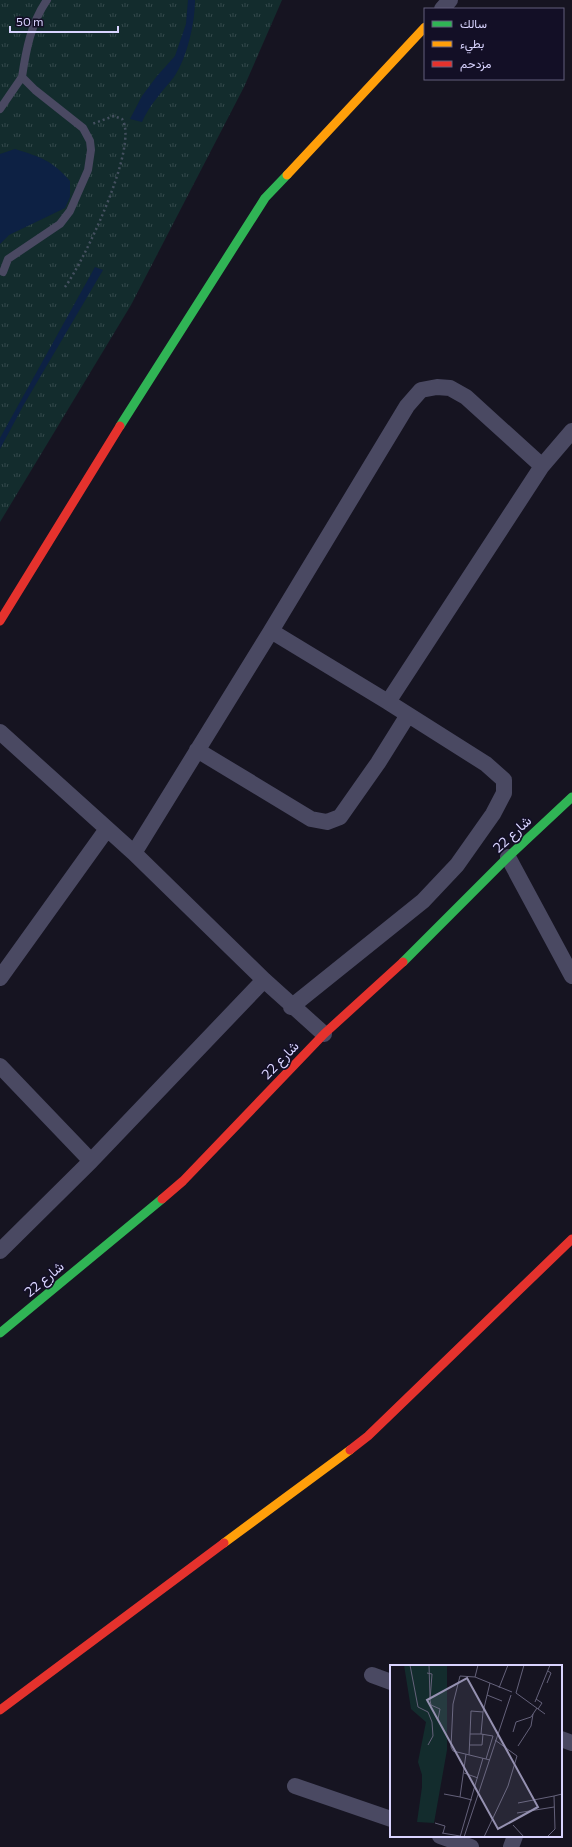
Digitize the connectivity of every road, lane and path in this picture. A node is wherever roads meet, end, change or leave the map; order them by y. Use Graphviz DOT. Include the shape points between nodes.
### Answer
graph roads {
  1 [pos="41,0"];
  2 [pos="47,0"];
  3 [pos="450,0"];
  4 [pos="443,8"];
  5 [pos="37,15"];
  6 [pos="424,28"];
  7 [pos="22,77"];
  8 [pos="0,109"];
  9 [pos="82,128"];
  10 [pos="3,272"];
  11 [pos="65,287"];
  12 [pos="572,432"];
  13 [pos="542,466"];
  14 [pos="0,621"];
  15 [pos="271,631"];
  16 [pos="388,702"];
  17 [pos="408,715"];
  18 [pos="0,732"];
  19 [pos="197,750"];
  20 [pos="572,797"];
  21 [pos="107,829"];
  22 [pos="134,853"];
  23 [pos="508,856"];
  24 [pos="572,976"];
  25 [pos="0,978"];
  26 [pos="264,980"];
  27 [pos="291,1006"];
  28 [pos="324,1034"];
  29 [pos="0,1066"];
  30 [pos="91,1161"];
  31 [pos="572,1239"];
  32 [pos="0,1251"];
  33 [pos="0,1334"];
  34 [pos="372,1675"];
  35 [pos="390,1682"];
  36 [pos="0,1710"];
  37 [pos="562,1739"];
  38 [pos="572,1743"];
  39 [pos="296,1786"];
  40 [pos="390,1819"];
  41 [pos="443,1837"];
  42 [pos="515,1837"];
  43 [pos="471,1847"];
  44 [pos="511,1847"];
  1 -- 5 [label="lane"];
  2 -- 5 [label="lane"];
  3 -- 4 [label="street"];
  5 -- 7 [label="lane"];
  6 -- 14 [label="street" via="265,198"];
  7 -- 8 [label="lane"];
  7 -- 9 [label="lane"];
  9 -- 10 [label="lane" via="90,141 90,150 88,170 78,196 60,224 8,258"];
  9 -- 11 [label="path" via="114,116 122,119 125,126 122,158 112,193 82,258"];
  12 -- 13 [label="street"];
  13 -- 15 [label="street" via="466,397 450,388 421,390 407,406"];
  13 -- 16 [label="street"];
  15 -- 16 [label="street"];
  15 -- 19 [label="street"];
  16 -- 17 [label="street"];
  17 -- 19 [label="street" via="340,817 327,822 312,819"];
  17 -- 27 [label="street" via="486,764 504,780 504,794 457,865 423,901"];
  18 -- 21 [label="street"];
  19 -- 22 [label="street"];
  20 -- 23 [label="street, شارع 22"];
  21 -- 22 [label="street"];
  21 -- 25 [label="street"];
  22 -- 26 [label="street"];
  23 -- 24 [label="street"];
  23 -- 28 [label="street, شارع 22" via="404,962"];
  26 -- 27 [label="street"];
  26 -- 30 [label="street"];
  27 -- 28 [label="street"];
  28 -- 33 [label="street, شارع 22" via="183,1181"];
  29 -- 30 [label="street"];
  30 -- 32 [label="street"];
  31 -- 36 [label="street" via="368,1436"];
  34 -- 35 [label="street"];
  37 -- 38 [label="street"];
  39 -- 40 [label="street"];
  41 -- 43 [label="street"];
  42 -- 44 [label="street"];
}
